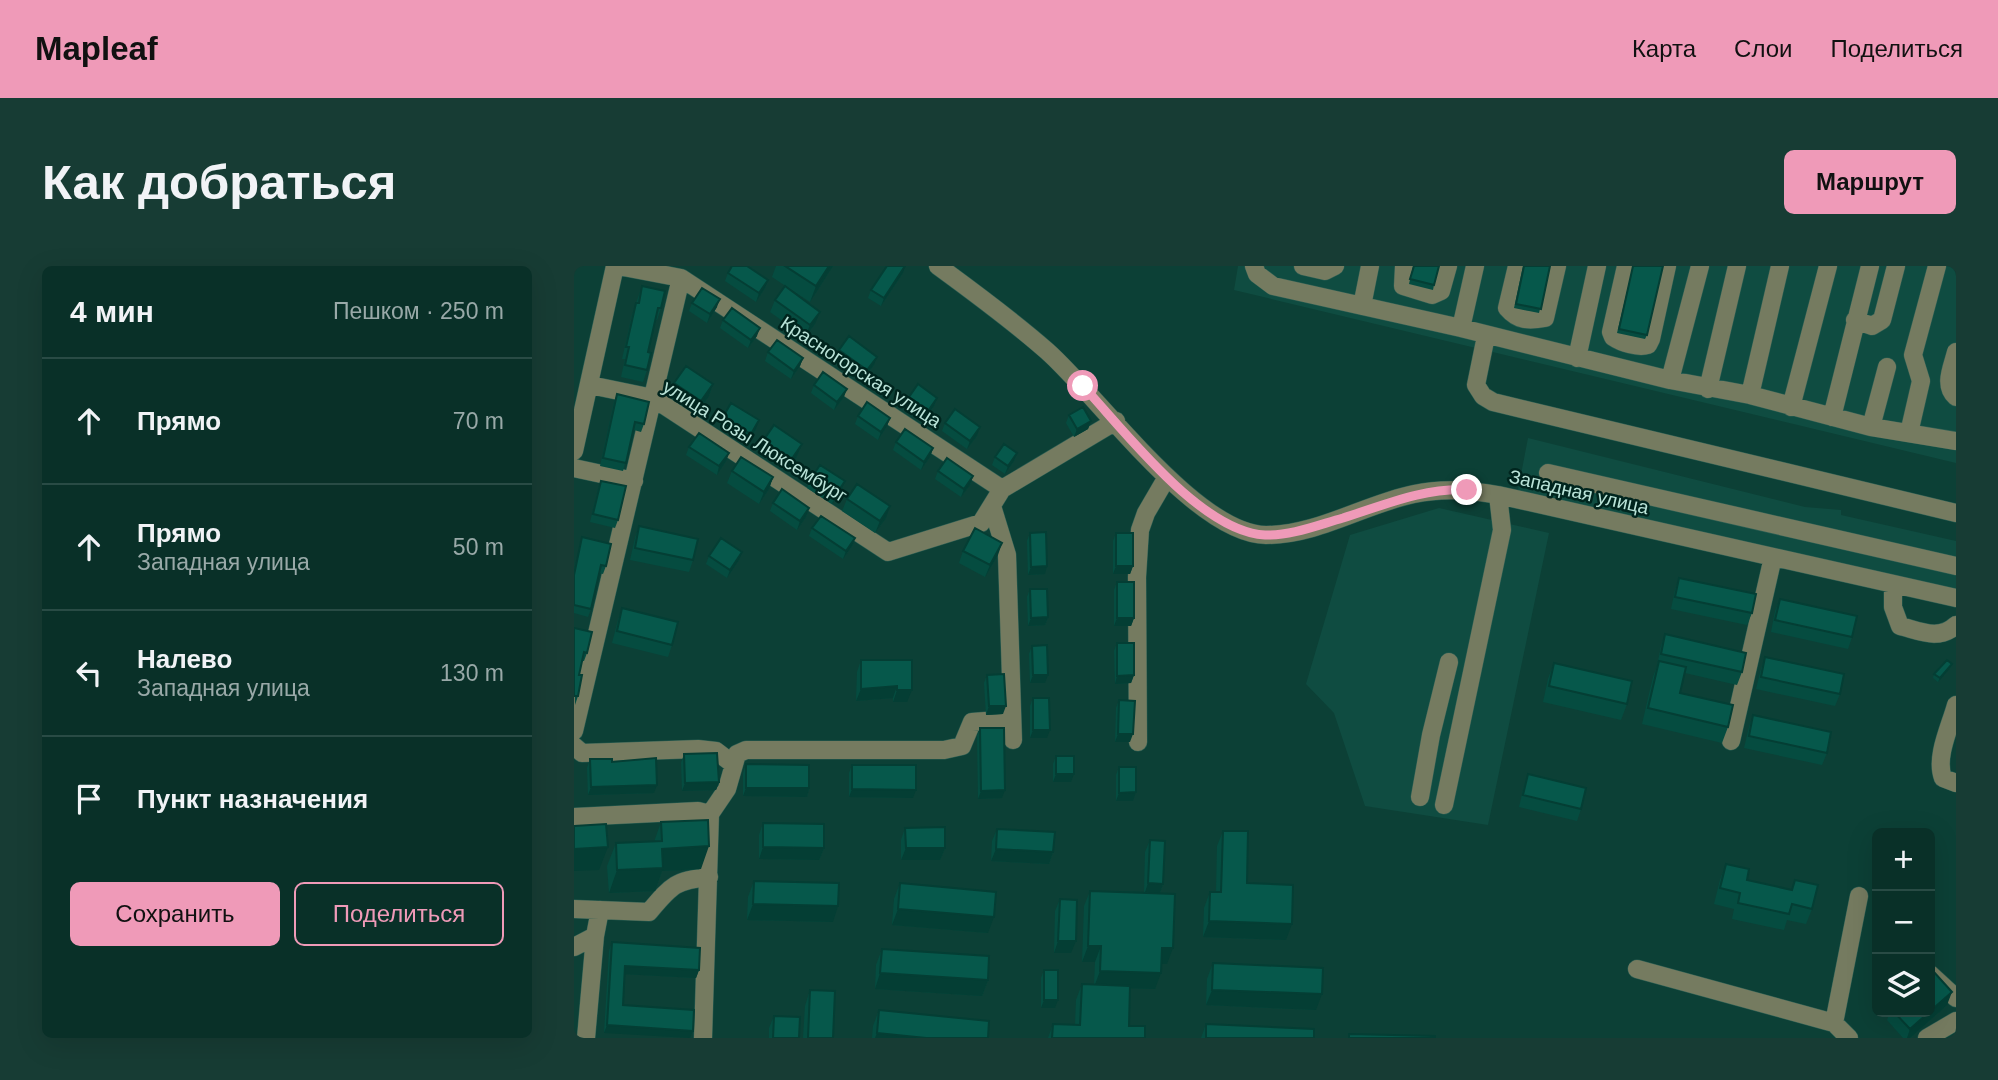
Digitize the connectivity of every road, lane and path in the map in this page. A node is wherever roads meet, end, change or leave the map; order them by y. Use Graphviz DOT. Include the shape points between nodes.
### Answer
graph roads {
  1 [pos="616,266"];
  2 [pos="938,266"];
  3 [pos="1254,266"];
  4 [pos="1303,266"];
  5 [pos="1335,266"];
  6 [pos="1370,266"];
  7 [pos="1404,266"];
  8 [pos="1448,266"];
  9 [pos="1475,266"];
  10 [pos="1517,266"];
  11 [pos="1557,266"];
  12 [pos="1597,266"];
  13 [pos="1626,266"];
  14 [pos="1667,266"];
  15 [pos="1700,266"];
  16 [pos="1737,266"];
  17 [pos="1780,266"];
  18 [pos="1828,266"];
  19 [pos="1870,266"];
  20 [pos="1896,266"];
  21 [pos="1937,266"];
  22 [pos="681,278"];
  23 [pos="1662,290"];
  24 [pos="1692,297"];
  25 [pos="1362,306"];
  26 [pos="1855,320"];
  27 [pos="1527,321"];
  28 [pos="1461,328"];
  29 [pos="1486,336"];
  30 [pos="1522,344"];
  31 [pos="1956,352"];
  32 [pos="1577,358"];
  33 [pos="1887,367"];
  34 [pos="1670,380"];
  35 [pos="590,385"];
  36 [pos="1707,389"];
  37 [pos="1750,395"];
  38 [pos="1956,397"];
  39 [pos="653,398"];
  40 [pos="1791,407"];
  41 [pos="1832,417"];
  42 [pos="1116,422"];
  43 [pos="1871,427"];
  44 [pos="1909,433"];
  45 [pos="1956,441"];
  46 [pos="574,451"];
  47 [pos="574,468"];
  48 [pos="1548,473"];
  49 [pos="1167,477"];
  50 [pos="634,481"];
  51 [pos="1002,489"];
  52 [pos="1498,495"];
  53 [pos="992,506"];
  54 [pos="1956,513"];
  55 [pos="1818,534"];
  56 [pos="1773,557"];
  57 [pos="1810,566"];
  58 [pos="1956,566"];
  59 [pos="1893,583"];
  60 [pos="1956,598"];
  61 [pos="1956,625"];
  62 [pos="1449,662"];
  63 [pos="1956,705"];
  64 [pos="1012,719"];
  65 [pos="575,720"];
  66 [pos="1013,740"];
  67 [pos="1731,741"];
  68 [pos="1138,742"];
  69 [pos="574,747"];
  70 [pos="733,764"];
  71 [pos="1956,783"];
  72 [pos="1420,797"];
  73 [pos="1444,805"];
  74 [pos="710,814"];
  75 [pos="574,817"];
  76 [pos="709,877"];
  77 [pos="1859,896"];
  78 [pos="574,909"];
  79 [pos="600,910"];
  80 [pos="595,936"];
  81 [pos="574,947"];
  82 [pos="1637,969"];
  83 [pos="1935,979"];
  84 [pos="1956,998"];
  85 [pos="1956,1021"];
  86 [pos="1834,1023"];
  87 [pos="586,1038"];
  88 [pos="703,1038"];
  89 [pos="1849,1038"];
  90 [pos="1927,1038"];
  1 -- 22 [label="street, Красногорская улица"];
  1 -- 35 [label="street"];
  2 -- 42 [label="street, Западная улица" via="1046,350"];
  3 -- 25 [label="street" via="1273,286"];
  4 -- 5 [label="street" via="1330,271"];
  6 -- 25 [label="street"];
  7 -- 8 [label="street" via="1403,286 1435,295 1441,291"];
  9 -- 28 [label="street"];
  10 -- 27 [label="street" via="1507,308"];
  11 -- 27 [label="street" via="1545,318"];
  12 -- 32 [label="street"];
  13 -- 23 [label="street" via="1611,327 1616,339 1648,345"];
  14 -- 23 [label="street"];
  15 -- 24 [label="street"];
  16 -- 36 [label="street"];
  17 -- 37 [label="street"];
  18 -- 40 [label="street"];
  19 -- 26 [label="street"];
  20 -- 26 [label="street" via="1882,320 1872,326"];
  21 -- 44 [label="street" via="1913,355 1921,381"];
  22 -- 39 [label="street"];
  22 -- 51 [label="street, Красногорская улица"];
  23 -- 24 [label="street"];
  24 -- 34 [label="street"];
  25 -- 28 [label="street"];
  26 -- 41 [label="street"];
  27 -- 30 [label="street"];
  28 -- 29 [label="street"];
  29 -- 30 [label="street"];
  29 -- 54 [label="street" via="1476,385 1493,402"];
  30 -- 32 [label="street"];
  31 -- 38 [label="street" via="1948,382"];
  32 -- 34 [label="street"];
  33 -- 43 [label="street"];
  34 -- 36 [label="street"];
  35 -- 39 [label="street, улица Розы Люксембург"];
  35 -- 46 [label="street"];
  36 -- 37 [label="street"];
  37 -- 40 [label="street"];
  39 -- 50 [label="street"];
  39 -- 53 [label="street, улица Розы Люксембург" via="888,552 981,523"];
  40 -- 41 [label="street"];
  41 -- 43 [label="street"];
  42 -- 49 [label="street, Западная улица"];
  42 -- 51 [label="street"];
  43 -- 44 [label="street"];
  44 -- 45 [label="street"];
  47 -- 50 [label="street"];
  48 -- 55 [label="street"];
  49 -- 52 [label="street, Западная улица" via="1227,525 1265,535 1303,529 1414,494 1451,489"];
  49 -- 68 [label="street" via="1140,530"];
  50 -- 65 [label="street"];
  51 -- 53 [label="street"];
  52 -- 56 [label="street, Западная улица"];
  52 -- 73 [label="street" via="1502,530"];
  53 -- 64 [label="street" via="1007,555"];
  55 -- 57 [label="street"];
  55 -- 58 [label="street"];
  56 -- 57 [label="street, Западная улица"];
  56 -- 67 [label="street"];
  57 -- 59 [label="street, Западная улица"];
  59 -- 60 [label="street, Западная улица"];
  59 -- 61 [label="street" via="1893,607 1900,626 1939,635"];
  62 -- 72 [label="street"];
  63 -- 71 [label="street" via="1939,768 1943,778"];
  64 -- 66 [label="street"];
  64 -- 70 [label="street" via="972,722 962,746 944,750 746,750 737,754"];
  69 -- 70 [label="street" via="582,753 698,749 716,751"];
  70 -- 74 [label="street" via="727,789"];
  74 -- 75 [label="street"];
  74 -- 76 [label="street"];
  76 -- 79 [label="street" via="687,879 669,888 649,912"];
  76 -- 88 [label="street"];
  77 -- 86 [label="street"];
  78 -- 79 [label="street"];
  79 -- 80 [label="street"];
  80 -- 81 [label="street"];
  80 -- 87 [label="street"];
  82 -- 86 [label="street"];
  83 -- 84 [label="street"];
  85 -- 90 [label="street"];
  86 -- 89 [label="street"];
}
